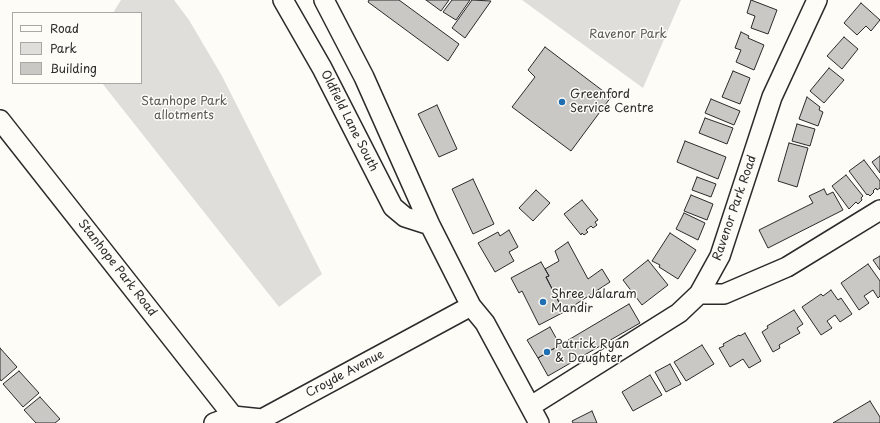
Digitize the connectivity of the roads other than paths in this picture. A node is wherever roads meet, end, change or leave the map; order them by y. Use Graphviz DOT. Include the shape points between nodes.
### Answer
graph roads {
  1 [pos="283,0"];
  2 [pos="324,0"];
  3 [pos="817,0"];
  4 [pos="0,120"];
  5 [pos="880,210"];
  6 [pos="430,225"];
  7 [pos="700,294"];
  8 [pos="471,306"];
  9 [pos="535,415"];
  10 [pos="233,416"];
  11 [pos="214,423"];
  1 -- 6 [label="street, Oldfield Lane South" via="322,68 393,207 405,217"];
  2 -- 6 [label="street" via="364,77"];
  3 -- 7 [label="street, Ravenor Park Road" via="772,97 720,256"];
  4 -- 10 [label="street, Stanhope Park Road"];
  5 -- 7 [label="street" via="787,267 724,294"];
  6 -- 8 [label="street"];
  7 -- 9 [label="street, Ravenor Park Road" via="679,313"];
  8 -- 9 [label="street" via="485,323"];
  8 -- 10 [label="street, Croyde Avenue" via="262,419"];
  10 -- 11 [label="street, Croyde Avenue"];
}
